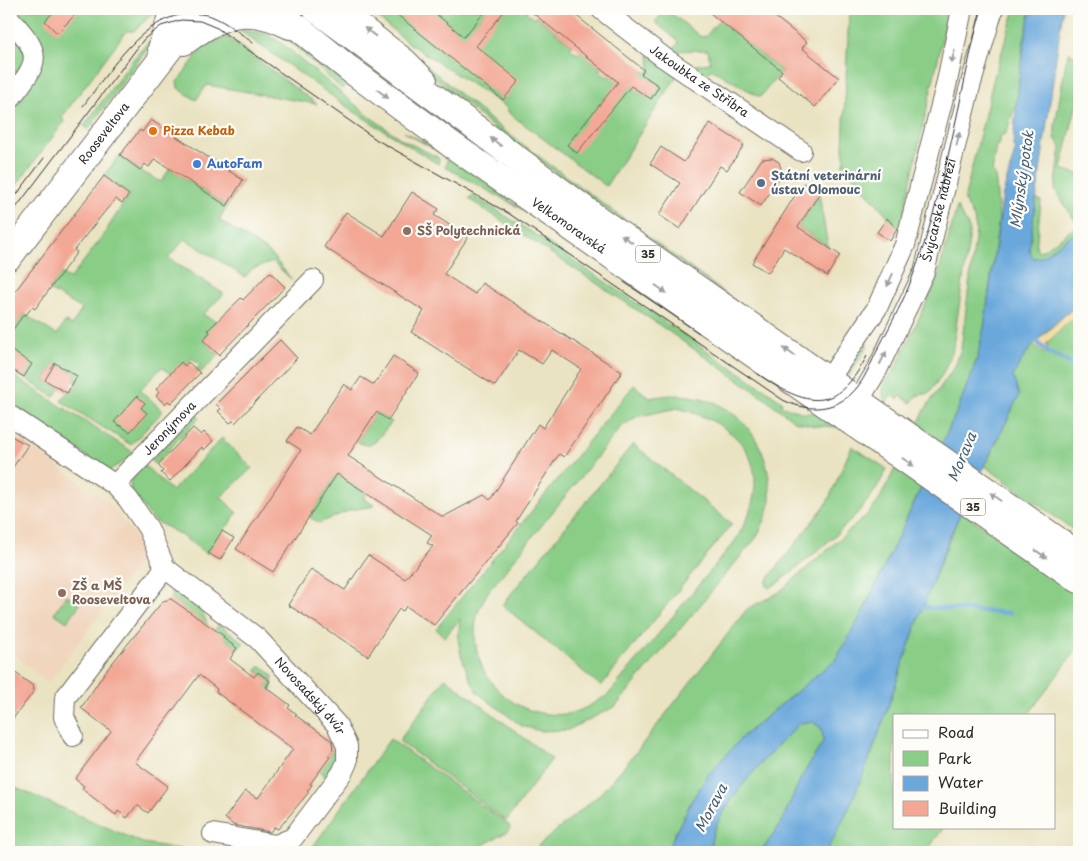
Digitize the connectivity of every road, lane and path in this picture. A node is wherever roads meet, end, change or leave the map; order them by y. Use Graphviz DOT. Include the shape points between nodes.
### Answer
graph roads {
  1 [pos="173,9"];
  2 [pos="200,9"];
  3 [pos="275,9"];
  4 [pos="316,9"];
  5 [pos="341,9"];
  6 [pos="601,9"];
  7 [pos="962,9"];
  8 [pos="993,9"];
  9 [pos="16,26"];
  10 [pos="316,42"];
  11 [pos="158,61"];
  12 [pos="9,100"];
  13 [pos="471,123"];
  14 [pos="801,151"];
  15 [pos="9,257"];
  16 [pos="313,280"];
  17 [pos="823,388"];
  18 [pos="851,408"];
  19 [pos="9,415"];
  20 [pos="874,425"];
  21 [pos="115,485"];
  22 [pos="1079,555"];
  23 [pos="165,568"];
  24 [pos="1079,580"];
  25 [pos="73,736"];
  26 [pos="213,834"];
  1 -- 11 [label="main road"];
  2 -- 11 [label="main road, Rooseveltova"];
  3 -- 10 [label="main road, Velkomoravská / 35"];
  4 -- 13 [label="main road, Velkomoravská / 35"];
  13 -- 5 [label="street, one-way" via="407,60"];
  6 -- 14 [label="street, Jakoubka ze Stříbra" via="662,58"];
  7 -- 17 [label="street, Švýcarské nábřeží, one-way" via="909,235 876,308"];
  18 -- 8 [label="street, Švýcarské nábřeží, one-way" via="889,345 926,266 969,90"];
  9 -- 12 [label="street" via="33,50 34,63"];
  10 -- 11 [label="main road" via="267,16 234,14 209,24"];
  10 -- 17 [label="main road, Velkomoravská / 35, one-way" via="452,145"];
  11 -- 15 [label="main road, Rooseveltova"];
  17 -- 13 [label="main road, Velkomoravská / 35, one-way"];
  16 -- 21 [label="street, Jeronýmova"];
  17 -- 18 [label="main road, Velkomoravská / 35"];
  18 -- 20 [label="main road, Velkomoravská / 35"];
  19 -- 21 [label="street"];
  22 -- 20 [label="main road, 35, one-way"];
  20 -- 24 [label="main road, 35, one-way"];
  21 -- 23 [label="street, Novosadský dvůr" via="148,528"];
  23 -- 25 [label="street" via="65,698 64,717"];
  23 -- 26 [label="street, Novosadský dvůr" via="258,639 336,725 347,746 347,762 342,773 293,838 276,845"];
}
